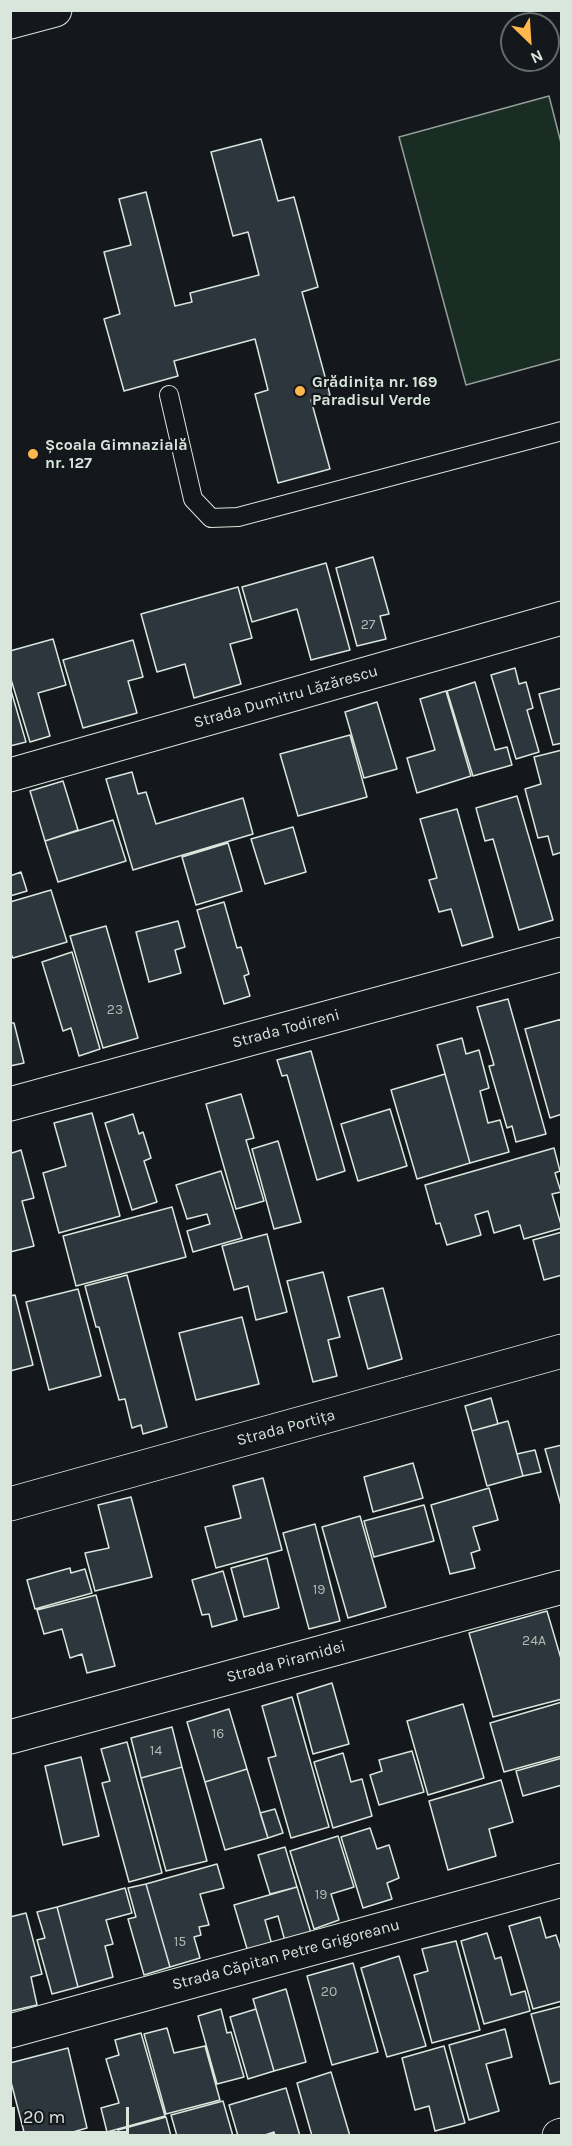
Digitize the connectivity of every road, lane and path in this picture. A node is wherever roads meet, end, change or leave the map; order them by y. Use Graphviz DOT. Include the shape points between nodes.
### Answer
graph roads {
  1 [pos="55,10"];
  2 [pos="10,22"];
  3 [pos="169,395"];
  4 [pos="561,432"];
  5 [pos="561,618"];
  6 [pos="10,775"];
  7 [pos="561,954"];
  8 [pos="10,1104"];
  9 [pos="561,1351"];
  10 [pos="10,1504"];
  11 [pos="561,1587"];
  12 [pos="10,1737"];
  13 [pos="561,1880"];
  14 [pos="10,2031"];
  1 -- 2 [label="street"];
  3 -- 4 [label="lane" via="193,499 211,518 238,517"];
  5 -- 6 [label="street, Strada Dumitru Lăzărescu"];
  7 -- 8 [label="street, Strada Todireni"];
  9 -- 10 [label="street, Strada Portița"];
  11 -- 12 [label="street, Strada Piramidei"];
  13 -- 14 [label="street, Strada Căpitan Petre Grigoreanu"];
}
